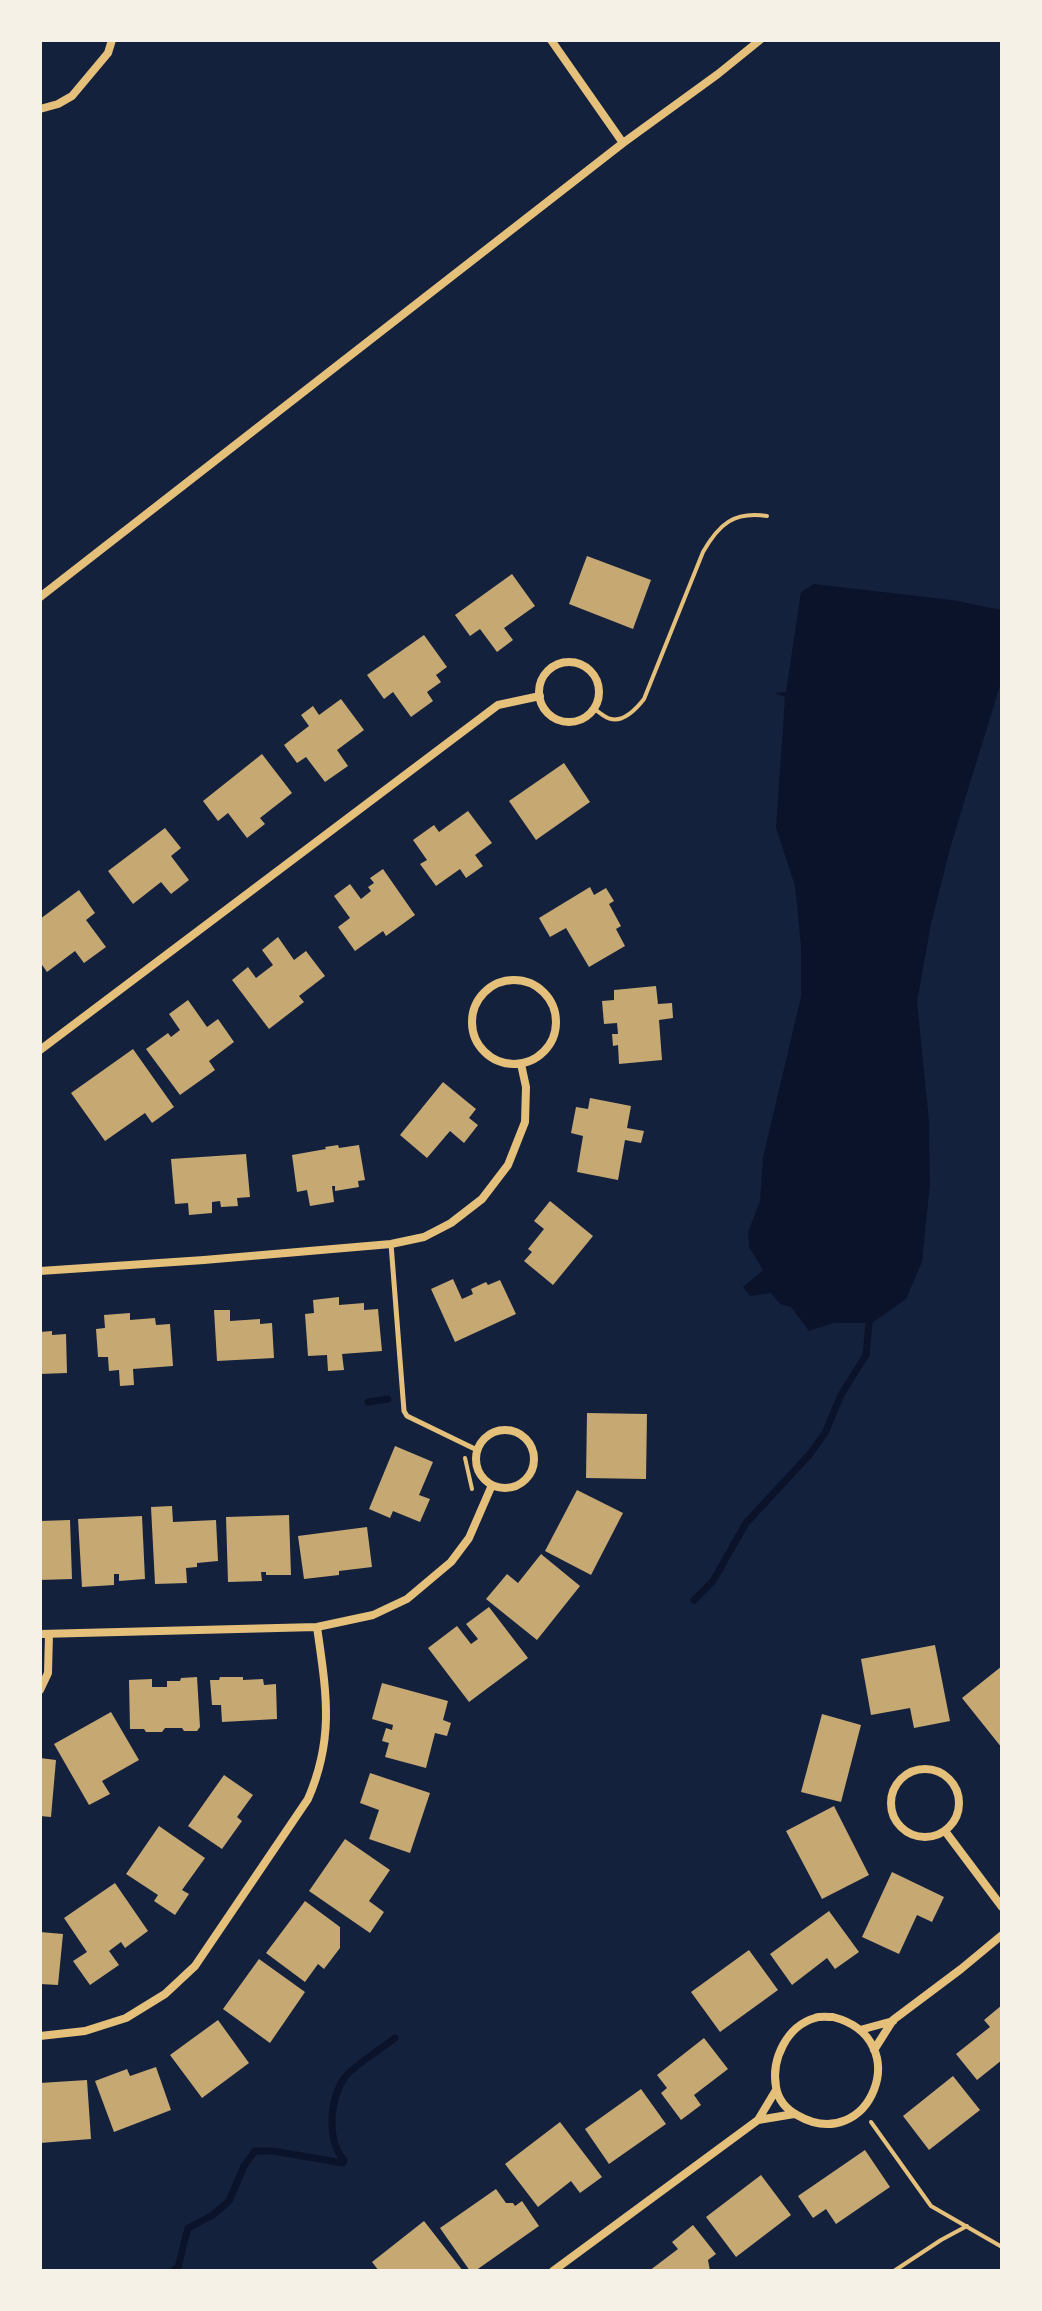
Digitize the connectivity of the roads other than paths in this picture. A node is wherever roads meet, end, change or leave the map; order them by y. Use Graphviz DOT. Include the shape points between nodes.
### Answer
graph roads {
  1 [pos="112,40"];
  2 [pos="551,40"];
  3 [pos="760,40"];
  4 [pos="40,109"];
  5 [pos="623,143"];
  6 [pos="40,597"];
  7 [pos="540,696"];
  8 [pos="40,1050"];
  9 [pos="521,1064"];
  10 [pos="391,1244"];
  11 [pos="40,1271"];
  12 [pos="477,1450"];
  13 [pos="492,1485"];
  14 [pos="317,1627"];
  15 [pos="44,1634"];
  16 [pos="40,1690"];
  17 [pos="945,1831"];
  18 [pos="1002,1907"];
  19 [pos="1002,1935"];
  20 [pos="893,2020"];
  21 [pos="860,2030"];
  22 [pos="40,2036"];
  23 [pos="874,2050"];
  24 [pos="776,2090"];
  25 [pos="794,2114"];
  26 [pos="758,2120"];
  27 [pos="553,2271"];
  1 -- 4 [label="street" via="108,53 72,96"];
  2 -- 5 [label="street"];
  3 -- 5 [label="street"];
  5 -- 6 [label="street"];
  7 -- 7 [label="street" via="548,713 565,722 584,718 599,694 587,668 567,662 543,677"];
  7 -- 8 [label="street" via="498,705"];
  9 -- 9 [label="street" via="534,1060 552,1041 555,1014 542,991 518,980 504,981 480,996 471,1024 474,1038 493,1060"];
  9 -- 10 [label="street" via="525,1122 508,1165 482,1199 451,1223 424,1237"];
  10 -- 11 [label="street"];
  10 -- 12 [label="lane" via="404,1411"];
  12 -- 13 [label="street" via="477,1466"];
  12 -- 13 [label="street" via="498,1430 518,1433 531,1447 533,1467 521,1483"];
  13 -- 14 [label="street" via="469,1538 432,1579 407,1599 373,1615"];
  14 -- 15 [label="street"];
  14 -- 22 [label="street" via="328,1709 319,1774 308,1799 195,1966 165,1994 126,2018 85,2031"];
  15 -- 16 [label="street" via="48,1673"];
  17 -- 17 [label="street" via="958,1811 955,1786 937,1771 905,1775 893,1791 894,1819 921,1837"];
  17 -- 18 [label="street"];
  19 -- 20 [label="street"];
  20 -- 21 [label="street"];
  20 -- 23 [label="street"];
  21 -- 23 [label="street"];
  21 -- 24 [label="street" via="833,2017 815,2018 792,2032 778,2051"];
  23 -- 25 [label="street" via="875,2092 857,2114 830,2124"];
  24 -- 25 [label="street"];
  24 -- 26 [label="street"];
  25 -- 26 [label="street"];
  26 -- 27 [label="street"];
}
